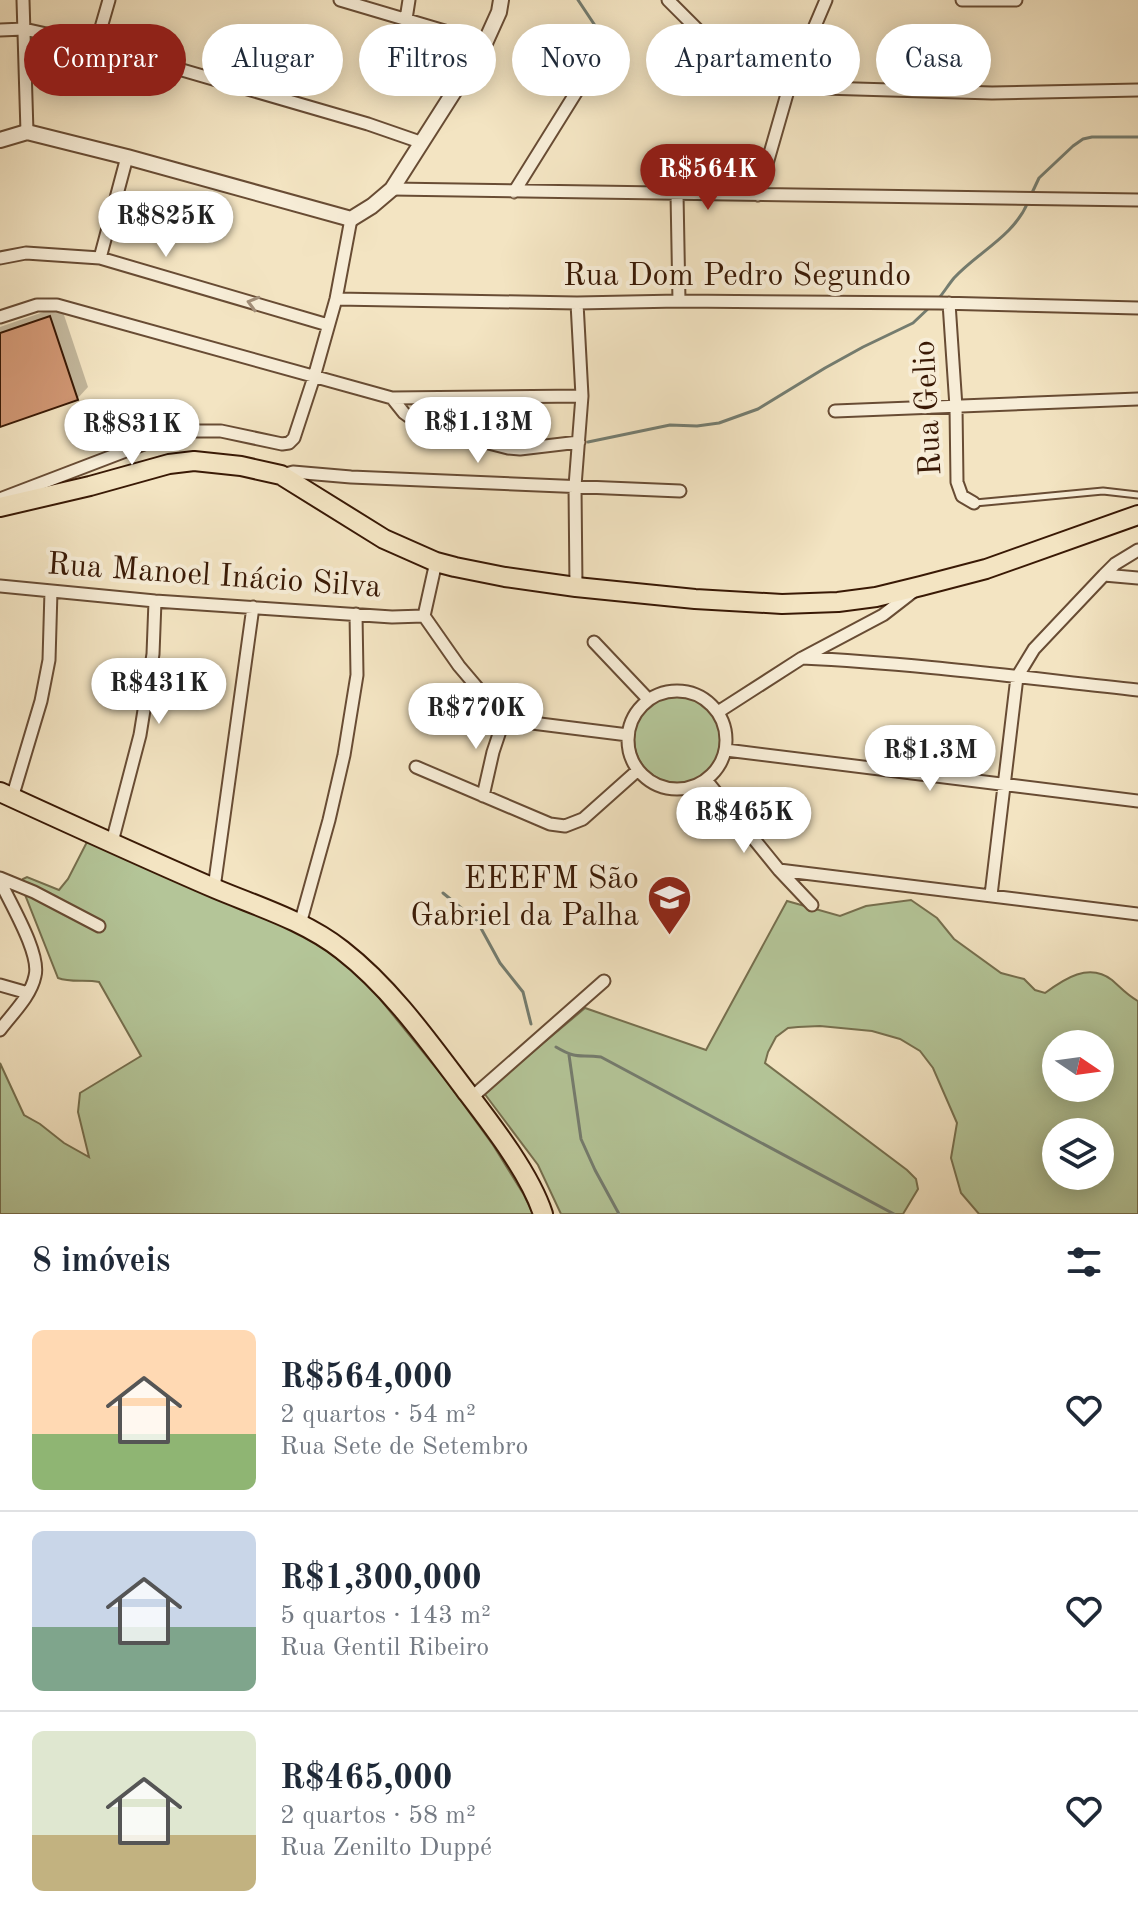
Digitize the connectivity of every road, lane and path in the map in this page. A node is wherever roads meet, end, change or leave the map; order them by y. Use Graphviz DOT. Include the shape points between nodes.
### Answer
graph roads {
  1 [pos="23,0"];
  2 [pos="109,0"];
  3 [pos="340,0"];
  4 [pos="409,0"];
  5 [pos="501,0"];
  6 [pos="668,0"];
  7 [pos="826,0"];
  8 [pos="962,0"];
  9 [pos="975,0"];
  10 [pos="1016,0"];
  11 [pos="406,19"];
  12 [pos="102,24"];
  13 [pos="422,24"];
  14 [pos="494,24"];
  15 [pos="692,24"];
  16 [pos="816,24"];
  17 [pos="24,29"];
  18 [pos="0,30"];
  19 [pos="186,71"];
  20 [pos="860,89"];
  21 [pos="1138,90"];
  22 [pos="26,96"];
  23 [pos="450,96"];
  24 [pos="574,96"];
  25 [pos="786,96"];
  26 [pos="27,132"];
  27 [pos="0,140"];
  28 [pos="420,142"];
  29 [pos="127,157"];
  30 [pos="392,189"];
  31 [pos="514,192"];
  32 [pos="677,194"];
  33 [pos="758,195"];
  34 [pos="1138,200"];
  35 [pos="351,219"];
  36 [pos="0,258"];
  37 [pos="100,258"];
  38 [pos="336,299"];
  39 [pos="679,301"];
  40 [pos="577,303"];
  41 [pos="944,303"];
  42 [pos="1138,308"];
  43 [pos="0,317"];
  44 [pos="328,325"];
  45 [pos="314,377"];
  46 [pos="582,396"];
  47 [pos="392,398"];
  48 [pos="1138,399"];
  49 [pos="956,407"];
  50 [pos="835,411"];
  51 [pos="579,442"];
  52 [pos="281,475"];
  53 [pos="575,486"];
  54 [pos="680,491"];
  55 [pos="1138,495"];
  56 [pos="0,499"];
  57 [pos="974,503"];
  58 [pos="0,507"];
  59 [pos="1138,515"];
  60 [pos="1138,550"];
  61 [pos="436,562"];
  62 [pos="1104,575"];
  63 [pos="1138,578"];
  64 [pos="0,586"];
  65 [pos="921,586"];
  66 [pos="576,587"];
  67 [pos="51,591"];
  68 [pos="155,601"];
  69 [pos="253,607"];
  70 [pos="356,614"];
  71 [pos="424,616"];
  72 [pos="594,642"];
  73 [pos="802,658"];
  74 [pos="1017,677"];
  75 [pos="1138,690"];
  76 [pos="648,699"];
  77 [pos="718,712"];
  78 [pos="505,716"];
  79 [pos="628,735"];
  80 [pos="726,750"];
  81 [pos="416,767"];
  82 [pos="638,770"];
  83 [pos="706,780"];
  84 [pos="1004,785"];
  85 [pos="6,795"];
  86 [pos="483,796"];
  87 [pos="1138,801"];
  88 [pos="112,842"];
  89 [pos="779,870"];
  90 [pos="0,880"];
  91 [pos="214,888"];
  92 [pos="991,895"];
  93 [pos="812,905"];
  94 [pos="1138,914"];
  95 [pos="300,924"];
  96 [pos="99,926"];
  97 [pos="604,981"];
  98 [pos="0,985"];
  99 [pos="28,993"];
  100 [pos="0,1030"];
  101 [pos="471,1098"];
  102 [pos="543,1214"];
  1 -- 17 [label="street"];
  2 -- 12 [label="street"];
  3 -- 11 [label="street"];
  4 -- 11 [label="street"];
  5 -- 14 [label="street"];
  6 -- 15 [label="street"];
  7 -- 16 [label="street"];
  8 -- 9 [label="street"];
  9 -- 10 [label="street"];
  11 -- 13 [label="street"];
  17 -- 18 [label="street"];
  19 -- 28 [label="street"];
  20 -- 21 [label="street"];
  22 -- 26 [label="street"];
  23 -- 28 [label="street"];
  24 -- 31 [label="street"];
  25 -- 33 [label="street"];
  26 -- 27 [label="street"];
  26 -- 29 [label="street"];
  28 -- 30 [label="street"];
  29 -- 35 [label="street"];
  29 -- 37 [label="street"];
  30 -- 31 [label="street"];
  30 -- 35 [label="street"];
  31 -- 32 [label="street"];
  32 -- 33 [label="street"];
  32 -- 39 [label="street"];
  33 -- 34 [label="street"];
  35 -- 38 [label="street"];
  36 -- 37 [label="street" via="26,253"];
  44 -- 37 [label="street, one-way"];
  38 -- 40 [label="street, Rua Dom Pedro Segundo"];
  38 -- 44 [label="street"];
  39 -- 40 [label="street, Rua Dom Pedro Segundo"];
  39 -- 41 [label="street, Rua Dom Pedro Segundo"];
  40 -- 46 [label="street"];
  41 -- 42 [label="street, Rua Dom Pedro Segundo"];
  41 -- 49 [label="street, Rua Gelio"];
  43 -- 45 [label="street" via="37,305 57,305"];
  44 -- 45 [label="street"];
  45 -- 47 [label="street"];
  45 -- 56 [label="street" via="289,443 221,431 178,431"];
  46 -- 47 [label="street"];
  46 -- 51 [label="street"];
  47 -- 51 [label="street" via="422,426 508,448"];
  48 -- 49 [label="street"];
  49 -- 50 [label="street"];
  49 -- 57 [label="street, Rua Gelio" via="957,482 962,496"];
  51 -- 53 [label="street"];
  52 -- 53 [label="street"];
  52 -- 58 [label="main road" via="194,461"];
  52 -- 61 [label="main road" via="384,539"];
  53 -- 54 [label="street"];
  53 -- 66 [label="street"];
  55 -- 57 [label="lane" via="1103,491"];
  59 -- 65 [label="main road" via="986,569"];
  60 -- 62 [label="street"];
  61 -- 66 [label="main road"];
  61 -- 71 [label="street"];
  62 -- 63 [label="street"];
  62 -- 74 [label="street" via="1034,649"];
  64 -- 67 [label="street, Rua Manoel Inácio Silva"];
  65 -- 66 [label="main road" via="838,602 782,604"];
  65 -- 73 [label="street" via="883,615"];
  67 -- 68 [label="street, Rua Manoel Inácio Silva"];
  67 -- 85 [label="street" via="49,660 41,701"];
  68 -- 69 [label="street, Rua Manoel Inácio Silva"];
  68 -- 88 [label="street" via="140,735"];
  69 -- 70 [label="street, Rua Manoel Inácio Silva"];
  69 -- 91 [label="street"];
  70 -- 71 [label="street, Rua Manoel Inácio Silva"];
  70 -- 95 [label="street" via="357,675 344,755"];
  71 -- 78 [label="street" via="459,666"];
  72 -- 76 [label="street"];
  73 -- 74 [label="street"];
  73 -- 77 [label="street"];
  74 -- 75 [label="street"];
  74 -- 84 [label="street"];
  76 -- 77 [label="street" via="678,690 708,700"];
  76 -- 79 [label="street" via="631,721"];
  77 -- 80 [label="street"];
  78 -- 79 [label="street"];
  78 -- 86 [label="street"];
  79 -- 82 [label="street"];
  80 -- 83 [label="street"];
  80 -- 84 [label="street"];
  81 -- 86 [label="street"];
  82 -- 83 [label="street" via="664,788 696,786"];
  82 -- 86 [label="street" via="583,819 565,826"];
  83 -- 89 [label="street"];
  84 -- 87 [label="street"];
  84 -- 92 [label="street"];
  85 -- 88 [label="main road"];
  88 -- 91 [label="main road"];
  89 -- 92 [label="street"];
  89 -- 93 [label="street"];
  90 -- 96 [label="street"];
  90 -- 99 [label="street" via="33,950 35,979"];
  91 -- 95 [label="main road"];
  92 -- 94 [label="street"];
  95 -- 101 [label="main road" via="341,949 386,990"];
  97 -- 101 [label="street"];
  98 -- 99 [label="street"];
  99 -- 100 [label="street"];
  101 -- 102 [label="main road" via="520,1168"];
}
